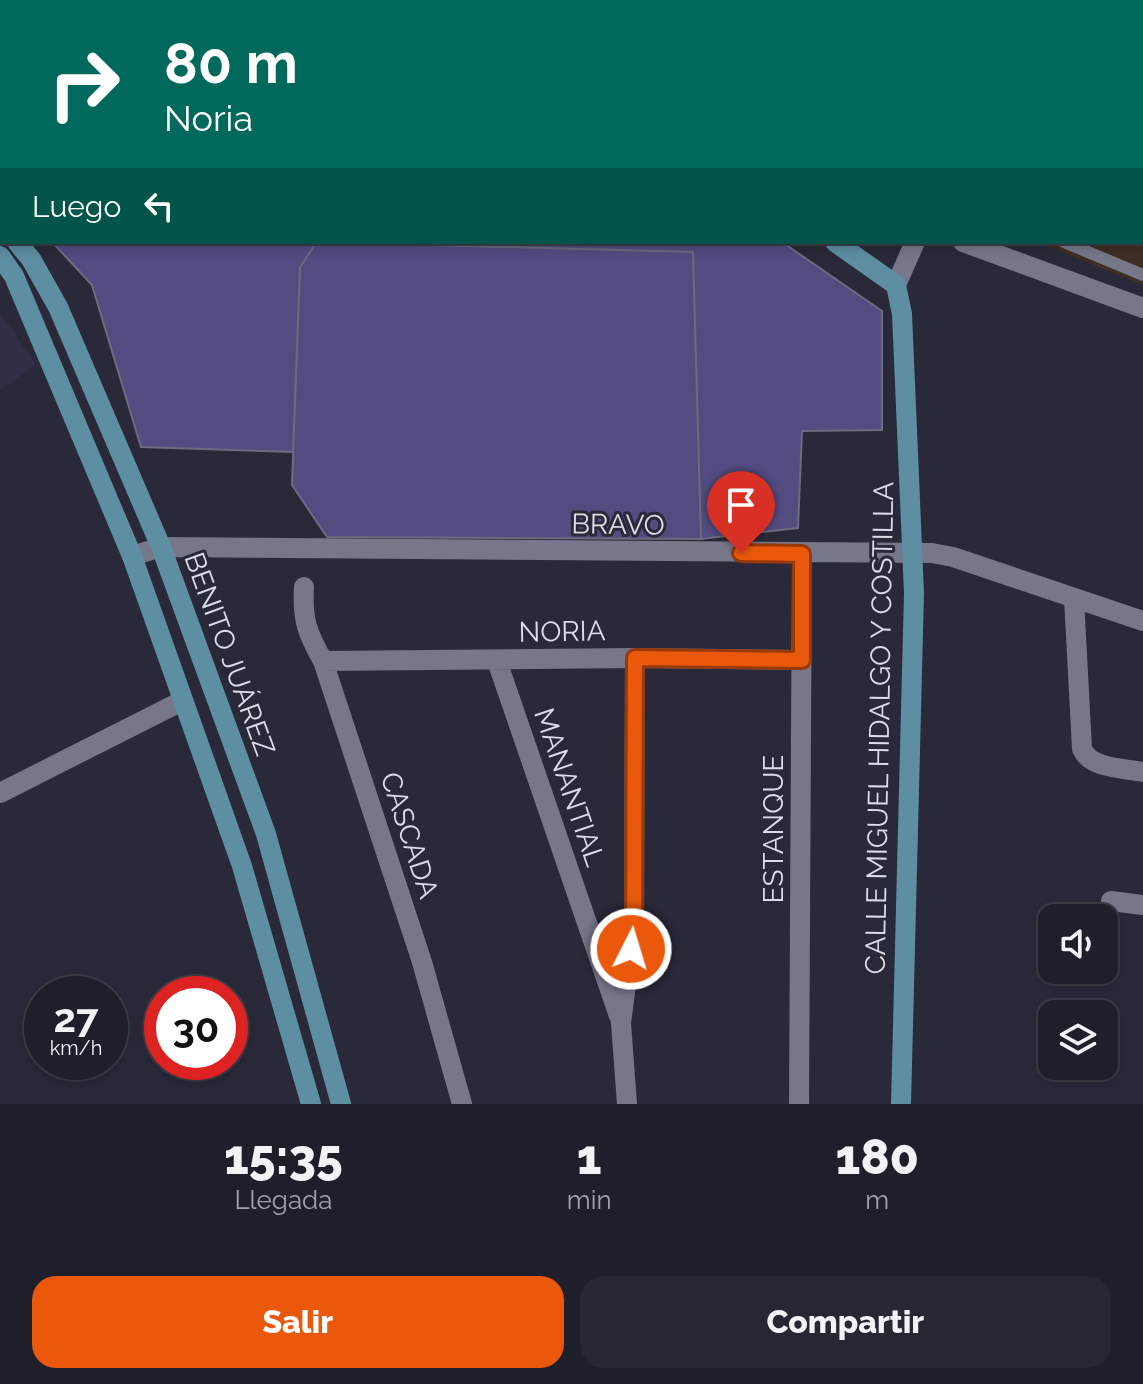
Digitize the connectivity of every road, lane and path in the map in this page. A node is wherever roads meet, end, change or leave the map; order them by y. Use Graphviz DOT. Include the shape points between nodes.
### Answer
graph roads {
  1 [pos="18,244"];
  2 [pos="914,244"];
  3 [pos="968,244"];
  4 [pos="1069,244"];
  5 [pos="858,249"];
  6 [pos="0,256"];
  7 [pos="1143,275"];
  8 [pos="896,285"];
  9 [pos="1143,308"];
  10 [pos="91,382"];
  11 [pos="63,393"];
  12 [pos="161,547"];
  13 [pos="914,552"];
  14 [pos="802,554"];
  15 [pos="132,556"];
  16 [pos="304,587"];
  17 [pos="1074,598"];
  18 [pos="1143,621"];
  19 [pos="635,658"];
  20 [pos="802,660"];
  21 [pos="323,661"];
  22 [pos="497,661"];
  23 [pos="182,701"];
  24 [pos="1143,772"];
  25 [pos="0,793"];
  26 [pos="1111,901"];
  27 [pos="1143,905"];
  28 [pos="621,1023"];
  29 [pos="311,1104"];
  30 [pos="341,1104"];
  31 [pos="462,1104"];
  32 [pos="627,1104"];
  33 [pos="799,1104"];
  34 [pos="901,1104"];
  1 -- 10 [label="street, BENITO JUÁREZ" via="46,283"];
  2 -- 8 [label="street"];
  3 -- 9 [label="street"];
  4 -- 7 [label="lane"];
  5 -- 8 [label="street"];
  6 -- 11 [label="street" via="14,276"];
  8 -- 13 [label="street, CALLE MIGUEL HIDALGO Y COSTILLA" via="902,314"];
  10 -- 11 [label="street"];
  10 -- 12 [label="street, BENITO JUÁREZ"];
  11 -- 15 [label="street"];
  12 -- 14 [label="street, BRAVO"];
  12 -- 15 [label="street, BRAVO"];
  12 -- 30 [label="street, BENITO JUÁREZ" via="266,834"];
  13 -- 14 [label="street, BRAVO"];
  13 -- 17 [label="street, BRAVO" via="953,557"];
  13 -- 34 [label="street, CALLE MIGUEL HIDALGO Y COSTILLA"];
  14 -- 20 [label="street, ESTANQUE"];
  15 -- 23 [label="street"];
  16 -- 21 [label="street, CASCADA" via="303,614"];
  17 -- 18 [label="street, BRAVO"];
  17 -- 24 [label="street" via="1085,756 1098,764"];
  19 -- 20 [label="street, NORIA"];
  19 -- 22 [label="street, NORIA"];
  19 -- 28 [label="street, MANANTIAL" via="634,924"];
  20 -- 33 [label="street, ESTANQUE"];
  21 -- 22 [label="street, NORIA"];
  21 -- 31 [label="street, CASCADA" via="422,962"];
  22 -- 28 [label="street, MANANTIAL"];
  23 -- 25 [label="street"];
  23 -- 29 [label="street" via="242,866"];
  26 -- 27 [label="street"];
  28 -- 32 [label="street, MANANTIAL"];
}
